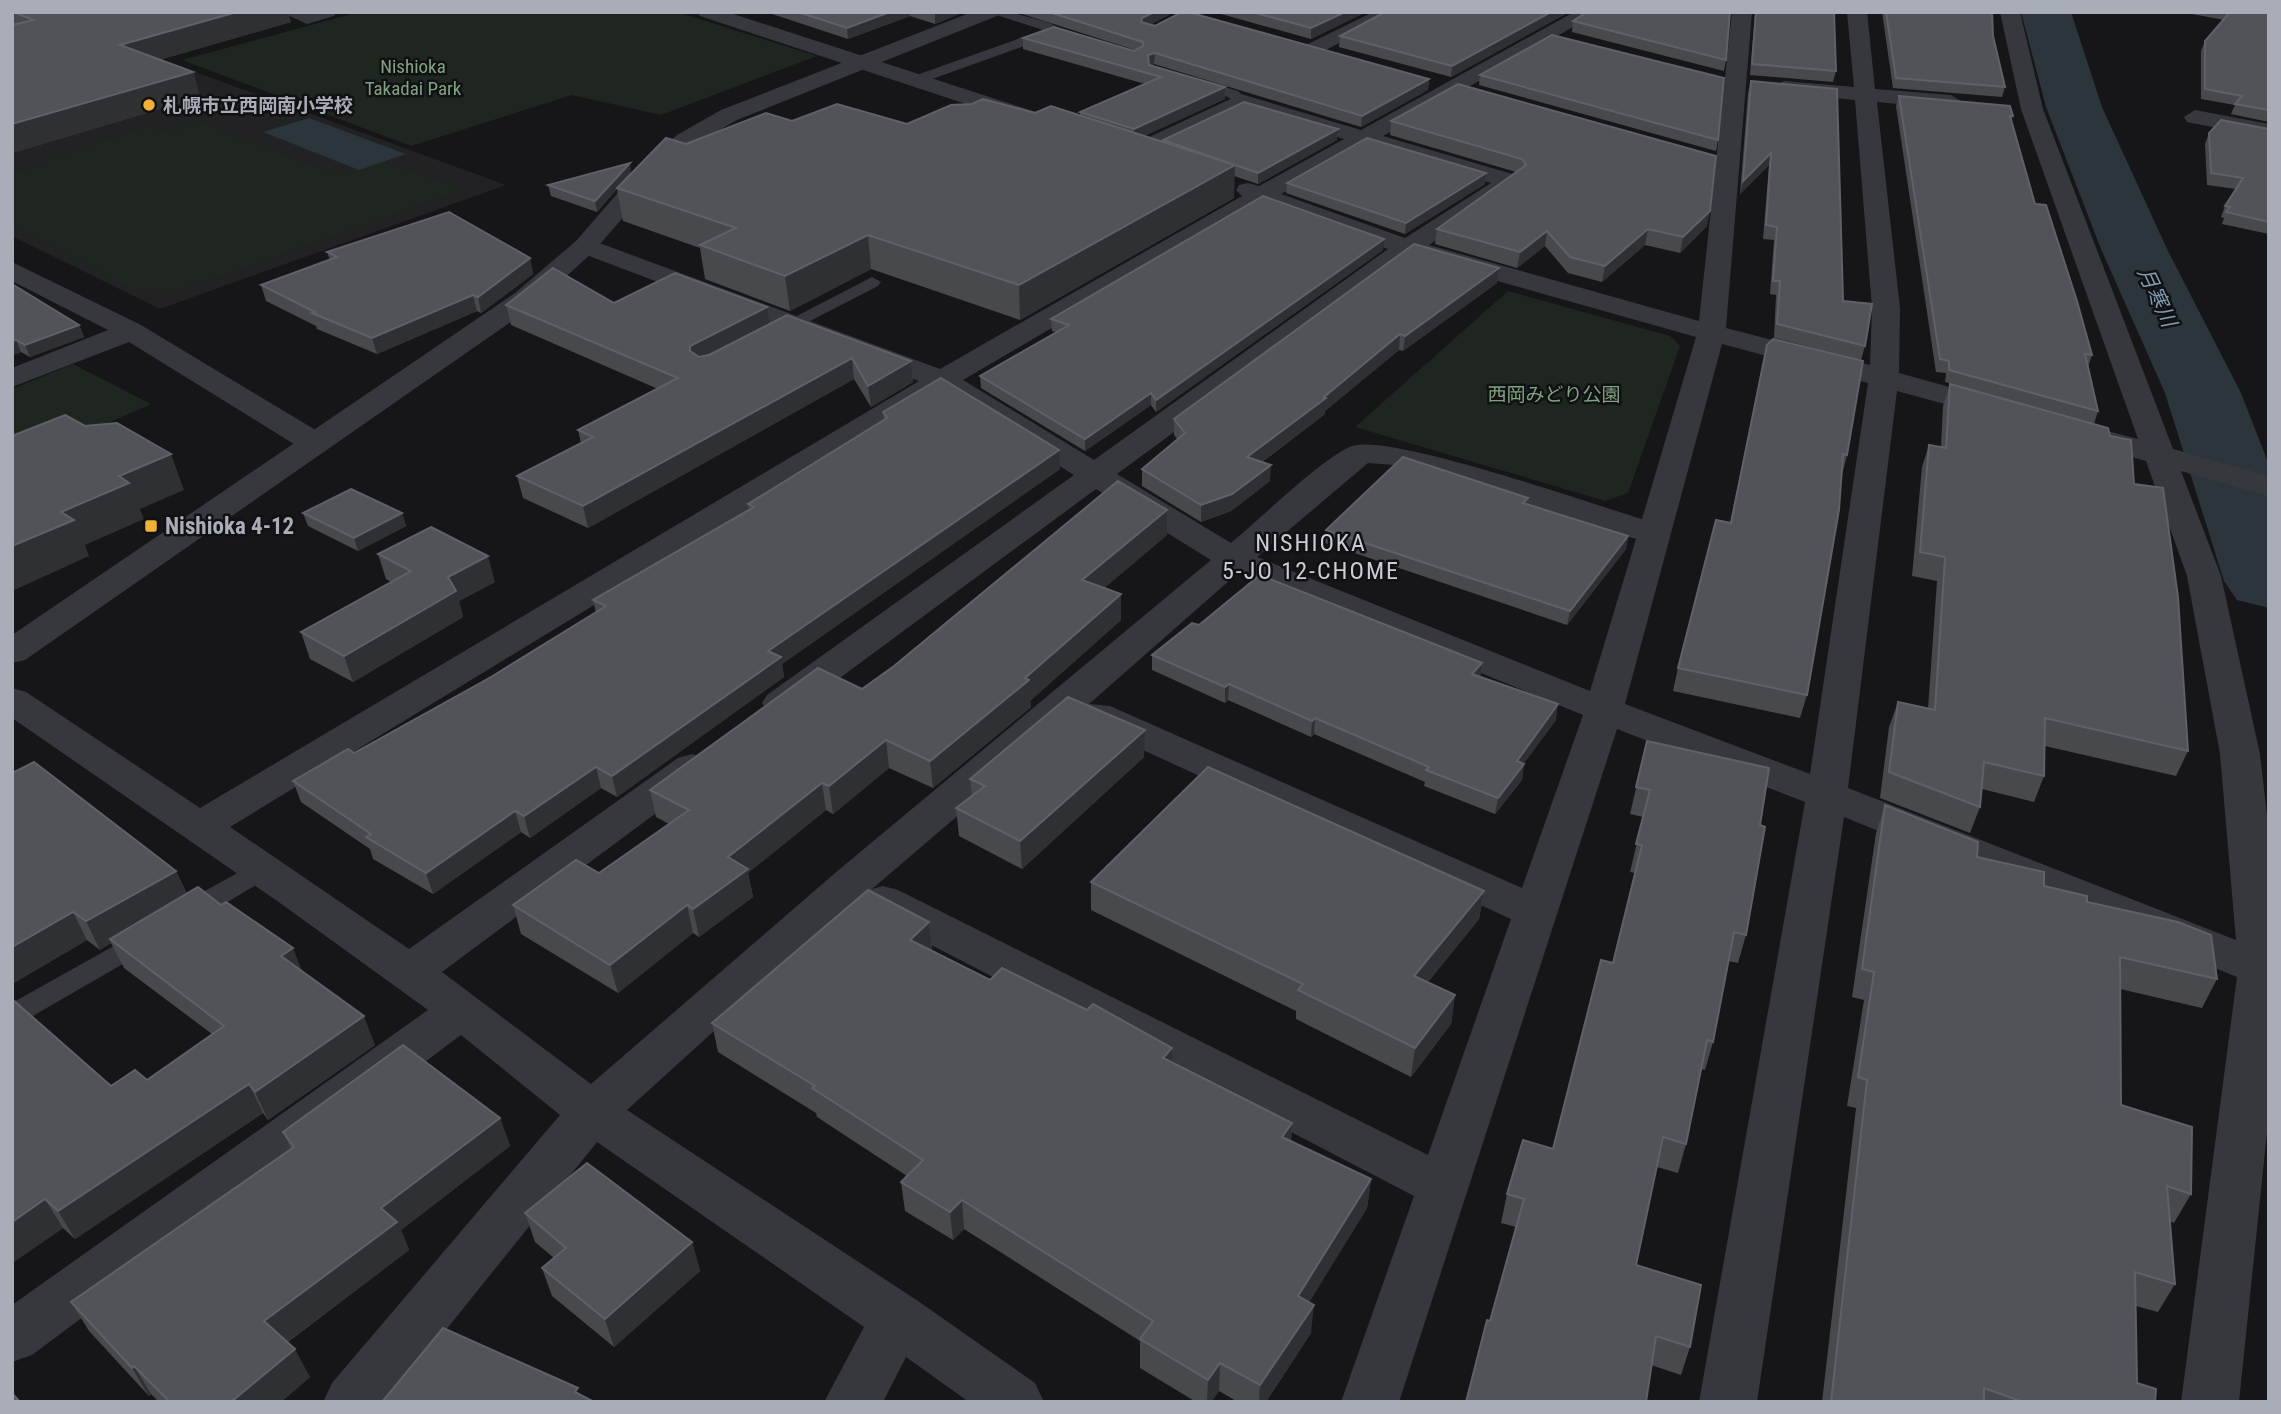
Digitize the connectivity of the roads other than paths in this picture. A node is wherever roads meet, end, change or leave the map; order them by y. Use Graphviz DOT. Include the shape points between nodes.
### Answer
graph roads {
  1 [pos="290,12"];
  2 [pos="327,12"];
  3 [pos="707,12"];
  4 [pos="992,12"];
  5 [pos="1389,12"];
  6 [pos="1589,12"];
  7 [pos="1742,12"];
  8 [pos="1857,12"];
  9 [pos="2010,12"];
  10 [pos="1055,30"];
  11 [pos="1547,35"];
  12 [pos="1288,42"];
  13 [pos="1572,42"];
  14 [pos="1097,45"];
  15 [pos="1314,49"];
  16 [pos="1339,56"];
  17 [pos="860,62"];
  18 [pos="1181,78"];
  19 [pos="916,80"];
  20 [pos="1427,80"];
  21 [pos="1741,82"];
  22 [pos="1452,87"];
  23 [pos="1478,94"];
  24 [pos="1866,94"];
  25 [pos="1241,101"];
  26 [pos="1977,104"];
  27 [pos="2194,117"];
  28 [pos="1046,123"];
  29 [pos="2269,131"];
  30 [pos="1368,137"];
  31 [pos="1111,144"];
  32 [pos="1136,152"];
  33 [pos="1174,165"];
  34 [pos="1224,182"];
  35 [pos="1261,195"];
  36 [pos="585,246"];
  37 [pos="1408,247"];
  38 [pos="12,270"];
  39 [pos="873,282"];
  40 [pos="790,324"];
  41 [pos="131,331"];
  42 [pos="1711,334"];
  43 [pos="754,343"];
  44 [pos="1884,377"];
  45 [pos="12,378"];
  46 [pos="942,380"];
  47 [pos="313,442"];
  48 [pos="2162,456"];
  49 [pos="1096,475"];
  50 [pos="2269,486"];
  51 [pos="1656,534"];
  52 [pos="1233,559"];
  53 [pos="12,652"];
  54 [pos="12,700"];
  55 [pos="1069,701"];
  56 [pos="1604,710"];
  57 [pos="757,720"];
  58 [pos="723,745"];
  59 [pos="1827,795"];
  60 [pos="198,828"];
  61 [pos="263,868"];
  62 [pos="850,884"];
  63 [pos="1536,912"];
  64 [pos="2260,968"];
  65 [pos="408,973"];
  66 [pos="462,1010"];
  67 [pos="12,1017"];
  68 [pos="592,1112"];
  69 [pos="1441,1186"];
  70 [pos="898,1318"];
  71 [pos="12,1337"];
  72 [pos="352,1402"];
  73 [pos="853,1402"];
  74 [pos="1016,1402"];
  75 [pos="1370,1402"];
  76 [pos="1728,1402"];
  77 [pos="2210,1402"];
  1 -- 2 [label="street" via="307,18"];
  3 -- 17 [label="street"];
  4 -- 10 [label="lane"];
  4 -- 17 [label="street"];
  5 -- 15 [label="street"];
  6 -- 11 [label="street"];
  7 -- 21 [label="street"];
  8 -- 24 [label="street"];
  9 -- 48 [label="street" via="2018,108"];
  10 -- 14 [label="lane"];
  10 -- 19 [label="lane"];
  11 -- 13 [label="street"];
  11 -- 22 [label="street"];
  12 -- 15 [label="street"];
  15 -- 16 [label="street"];
  17 -- 19 [label="street"];
  17 -- 36 [label="street" via="729,115 685,140 644,178"];
  18 -- 25 [label="lane" via="1233,94"];
  19 -- 28 [label="street"];
  20 -- 22 [label="street"];
  21 -- 24 [label="street"];
  21 -- 42 [label="street" via="1716,160"];
  22 -- 23 [label="street"];
  22 -- 30 [label="street"];
  24 -- 26 [label="street"];
  24 -- 44 [label="street" via="1886,308"];
  25 -- 30 [label="street"];
  25 -- 32 [label="street"];
  27 -- 29 [label="street"];
  30 -- 35 [label="street"];
  30 -- 37 [label="street" via="1510,181"];
  31 -- 32 [label="street"];
  32 -- 33 [label="street"];
  34 -- 35 [label="street"];
  35 -- 37 [label="street"];
  35 -- 46 [label="street"];
  36 -- 40 [label="street"];
  36 -- 47 [label="street" via="525,299"];
  37 -- 42 [label="street"];
  37 -- 49 [label="street"];
  38 -- 41 [label="street"];
  39 -- 40 [label="lane"];
  40 -- 43 [label="lane"];
  40 -- 46 [label="street"];
  41 -- 45 [label="street"];
  41 -- 47 [label="street"];
  42 -- 44 [label="street"];
  42 -- 51 [label="street"];
  44 -- 48 [label="street"];
  44 -- 59 [label="street"];
  46 -- 49 [label="street"];
  46 -- 60 [label="street"];
  47 -- 53 [label="street"];
  48 -- 50 [label="street"];
  48 -- 64 [label="street" via="2204,576 2237,740"];
  49 -- 52 [label="street"];
  49 -- 57 [label="street"];
  51 -- 52 [label="street" via="1398,456 1364,453 1350,459"];
  51 -- 56 [label="street"];
  52 -- 55 [label="street"];
  52 -- 56 [label="street"];
  54 -- 60 [label="street"];
  55 -- 62 [label="street"];
  55 -- 63 [label="street"];
  56 -- 59 [label="street"];
  56 -- 63 [label="street"];
  58 -- 65 [label="street"];
  59 -- 64 [label="street"];
  59 -- 76 [label="street"];
  60 -- 61 [label="street"];
  61 -- 65 [label="street"];
  61 -- 67 [label="lane"];
  62 -- 68 [label="street"];
  62 -- 69 [label="street"];
  63 -- 69 [label="street"];
  64 -- 77 [label="street"];
  65 -- 66 [label="street"];
  66 -- 68 [label="street"];
  66 -- 71 [label="street"];
  68 -- 70 [label="street"];
  68 -- 72 [label="street"];
  69 -- 75 [label="street"];
  70 -- 73 [label="street"];
  70 -- 74 [label="street"];
}
